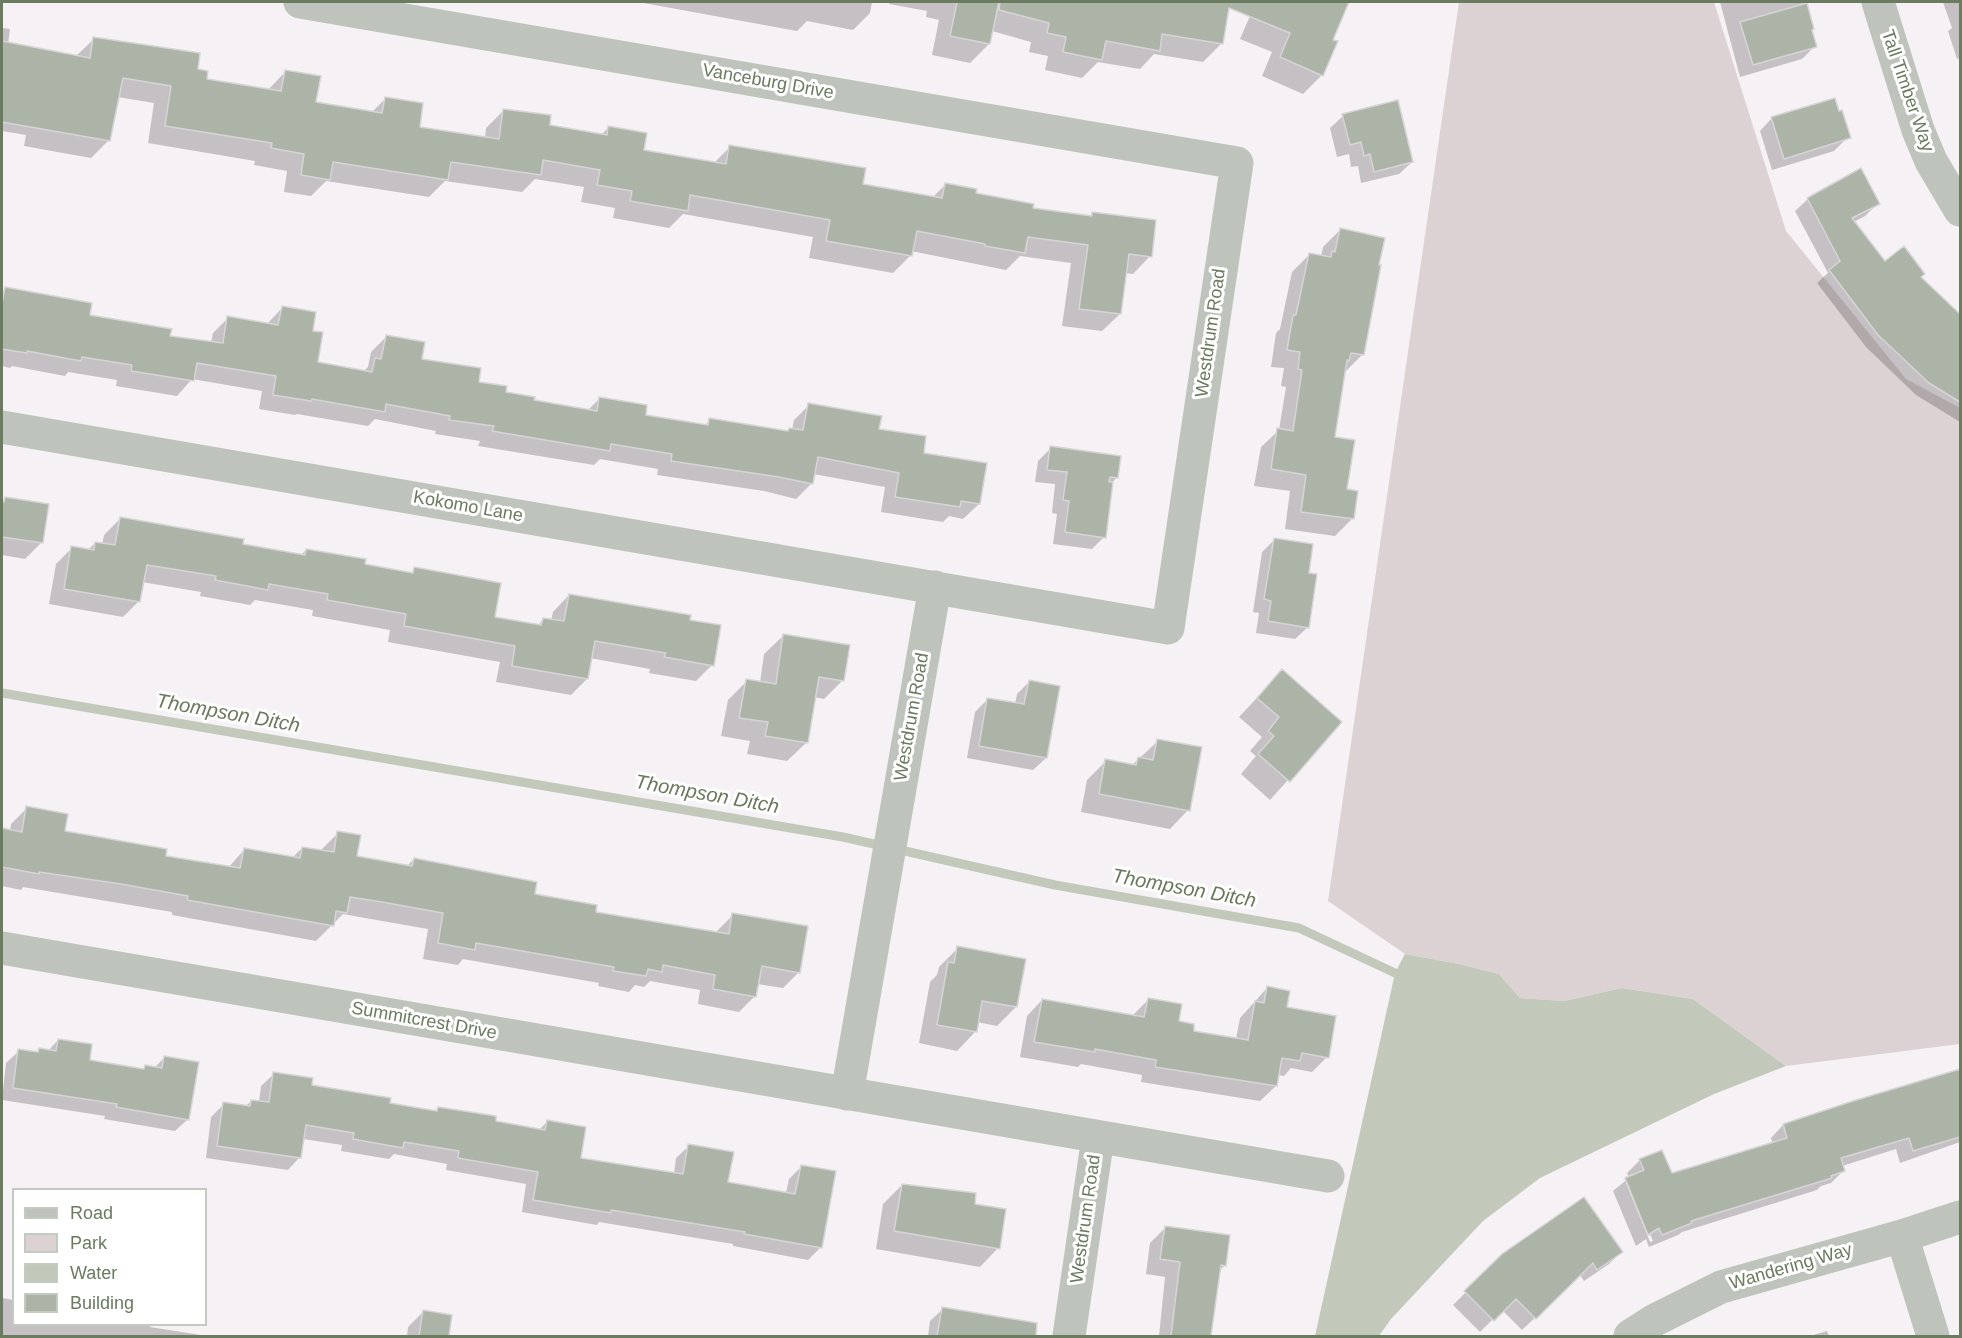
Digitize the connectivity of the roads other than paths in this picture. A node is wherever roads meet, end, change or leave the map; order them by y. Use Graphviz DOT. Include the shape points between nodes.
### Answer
graph roads {
  1 [pos="300,2"];
  2 [pos="1878,2"];
  3 [pos="1237,163"];
  4 [pos="1960,210"];
  5 [pos="2,427"];
  6 [pos="935,587"];
  7 [pos="2,948"];
  8 [pos="846,1094"];
  9 [pos="1098,1137"];
  10 [pos="1328,1176"];
  11 [pos="1960,1217"];
  12 [pos="1902,1236"];
  13 [pos="1069,1336"];
  14 [pos="1630,1336"];
  15 [pos="1933,1336"];
  1 -- 3 [label="street, Vanceburg Drive"];
  2 -- 4 [label="street, Tall Timber Way" via="1918,130"];
  3 -- 6 [label="street, Westdrum Road" via="1168,628"];
  5 -- 6 [label="street, Kokomo Lane"];
  6 -- 8 [label="street, Westdrum Road"];
  7 -- 8 [label="street, Summitcrest Drive"];
  8 -- 9 [label="street, Westdrum Road"];
  9 -- 10 [label="street"];
  9 -- 13 [label="street, Westdrum Road"];
  11 -- 12 [label="street, Wandering Way"];
  12 -- 14 [label="street, Wandering Way" via="1721,1287"];
  12 -- 15 [label="street"];
}
